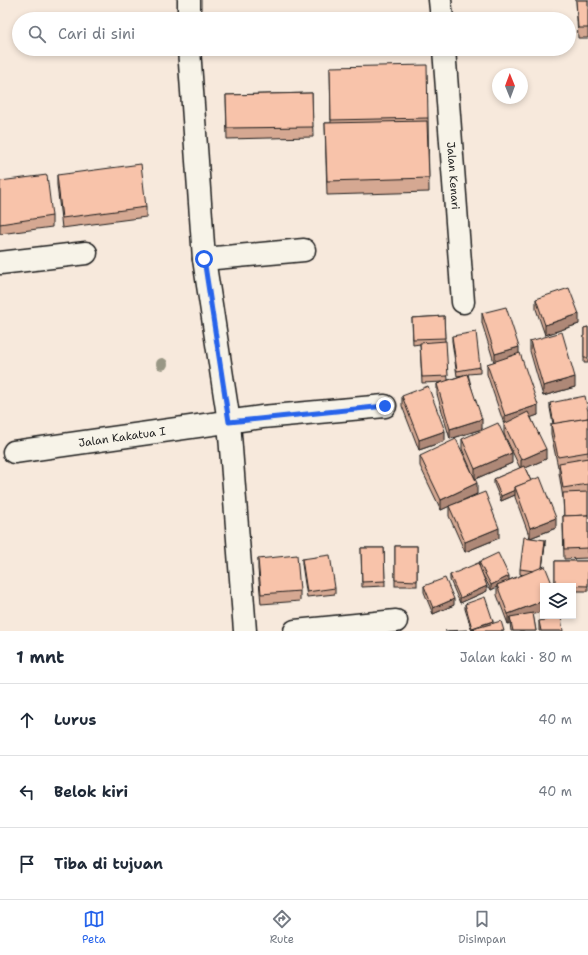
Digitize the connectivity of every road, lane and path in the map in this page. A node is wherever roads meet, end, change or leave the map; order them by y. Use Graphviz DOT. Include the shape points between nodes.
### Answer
graph roads {
  1 [pos="189,0"];
  2 [pos="440,0"];
  3 [pos="189,12"];
  4 [pos="441,12"];
  5 [pos="190,56"];
  6 [pos="445,56"];
  7 [pos="304,250"];
  8 [pos="86,253"];
  9 [pos="204,259"];
  10 [pos="0,263"];
  11 [pos="463,302"];
  12 [pos="385,406"];
  13 [pos="229,422"];
  14 [pos="14,452"];
  15 [pos="396,621"];
  16 [pos="245,631"];
  17 [pos="295,631"];
  1 -- 3 [label="street"];
  2 -- 4 [label="street"];
  5 -- 9 [label="street"];
  6 -- 11 [label="street, Jalan Kenari"];
  7 -- 9 [label="street"];
  8 -- 10 [label="street"];
  9 -- 13 [label="street"];
  12 -- 13 [label="street, Jalan Kakatua I"];
  13 -- 14 [label="street, Jalan Kakatua I"];
  13 -- 16 [label="street"];
  15 -- 17 [label="street"];
}
